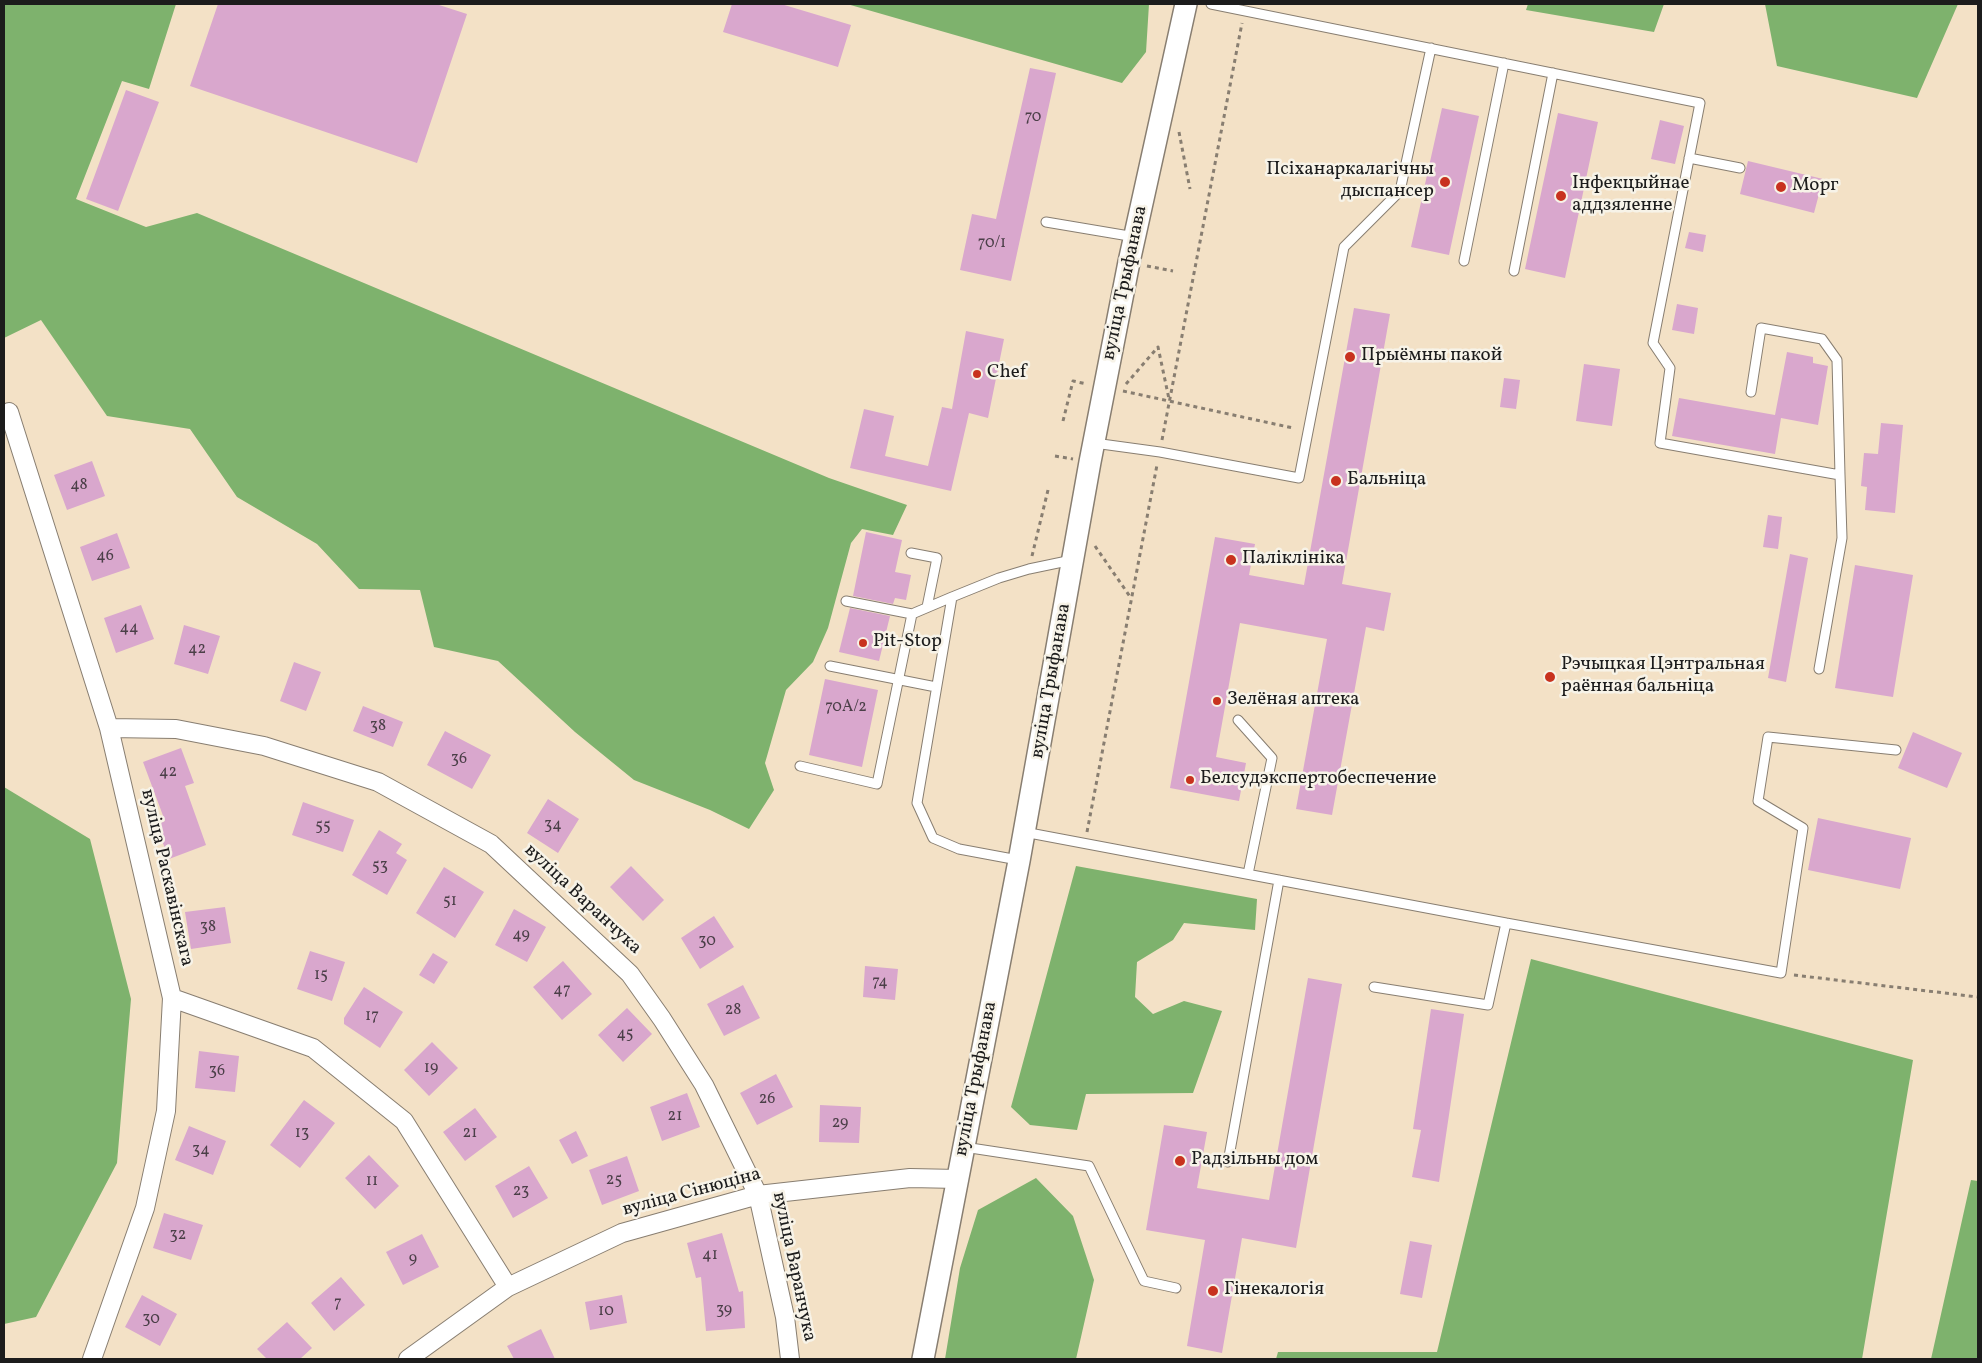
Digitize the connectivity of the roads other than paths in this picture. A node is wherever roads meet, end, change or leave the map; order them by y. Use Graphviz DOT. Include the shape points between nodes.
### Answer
graph roads {
  1 [pos="1186,4"];
  2 [pos="1211,4"];
  3 [pos="1431,48"];
  4 [pos="1504,63"];
  5 [pos="1553,73"];
  6 [pos="1689,158"];
  7 [pos="1740,168"];
  8 [pos="1046,222"];
  9 [pos="1136,237"];
  10 [pos="1464,261"];
  11 [pos="1514,271"];
  12 [pos="1751,392"];
  13 [pos="9,412"];
  14 [pos="1094,443"];
  15 [pos="1840,475"];
  16 [pos="911,553"];
  17 [pos="1074,560"];
  18 [pos="952,596"];
  19 [pos="846,601"];
  20 [pos="927,607"];
  21 [pos="912,614"];
  22 [pos="830,666"];
  23 [pos="1819,668"];
  24 [pos="898,680"];
  25 [pos="936,687"];
  26 [pos="1238,720"];
  27 [pos="109,728"];
  28 [pos="1896,750"];
  29 [pos="800,766"];
  30 [pos="1024,832"];
  31 [pos="1019,860"];
  32 [pos="1248,874"];
  33 [pos="1279,880"];
  34 [pos="1506,923"];
  35 [pos="1374,987"];
  36 [pos="172,998"];
  37 [pos="964,1147"];
  38 [pos="1228,1162"];
  39 [pos="958,1179"];
  40 [pos="758,1195"];
  41 [pos="508,1287"];
  42 [pos="1176,1288"];
  43 [pos="92,1359"];
  44 [pos="408,1359"];
  45 [pos="790,1359"];
  46 [pos="923,1359"];
  1 -- 9 [label="street, вуліца Трыфанава"];
  2 -- 3 [label="lane"];
  3 -- 4 [label="lane"];
  3 -- 14 [label="lane" via="1400,191 1344,247 1299,478"];
  4 -- 5 [label="lane"];
  4 -- 10 [label="lane"];
  5 -- 6 [label="lane" via="1700,103"];
  5 -- 11 [label="lane"];
  6 -- 7 [label="lane"];
  6 -- 15 [label="lane" via="1653,343 1670,368 1660,443"];
  8 -- 9 [label="lane"];
  9 -- 14 [label="street, вуліца Трыфанава"];
  12 -- 15 [label="lane" via="1761,328 1822,339 1837,360"];
  13 -- 27 [label="street, вуліца Раскавінскага"];
  14 -- 17 [label="street, вуліца Трыфанава"];
  15 -- 23 [label="lane" via="1842,538"];
  16 -- 20 [label="lane" via="937,558"];
  17 -- 18 [label="lane" via="1029,569"];
  17 -- 30 [label="street, вуліца Трыфанава"];
  18 -- 20 [label="lane"];
  18 -- 25 [label="lane"];
  19 -- 21 [label="lane"];
  20 -- 21 [label="lane"];
  21 -- 24 [label="lane"];
  22 -- 24 [label="lane"];
  24 -- 25 [label="lane"];
  24 -- 29 [label="lane" via="877,784"];
  25 -- 31 [label="lane" via="917,803 933,838 959,849"];
  26 -- 32 [label="lane" via="1272,758"];
  27 -- 36 [label="street, вуліца Раскавінскага"];
  27 -- 40 [label="street, вуліца Варанчука" via="176,729 264,746 378,782 491,844 630,974 704,1085"];
  28 -- 34 [label="lane" via="1768,737 1758,801 1803,828 1781,973"];
  30 -- 31 [label="street, вуліца Трыфанава"];
  30 -- 32 [label="lane"];
  31 -- 37 [label="street, вуліца Трыфанава"];
  32 -- 33 [label="lane"];
  33 -- 34 [label="lane"];
  33 -- 38 [label="lane"];
  34 -- 35 [label="lane" via="1488,1005"];
  36 -- 41 [label="street" via="313,1048 404,1121"];
  36 -- 43 [label="street, вуліца Раскавінскага" via="166,1111 145,1208"];
  37 -- 39 [label="street, вуліца Трыфанава"];
  37 -- 42 [label="lane" via="1089,1166 1144,1281"];
  39 -- 40 [label="street, вуліца Сінюціна" via="910,1178"];
  39 -- 46 [label="street, вуліца Трыфанава"];
  40 -- 41 [label="street, вуліца Сінюціна" via="622,1233"];
  40 -- 45 [label="street, вуліца Варанчука" via="785,1318"];
  41 -- 44 [label="street, вуліца Сінюціна"];
}
